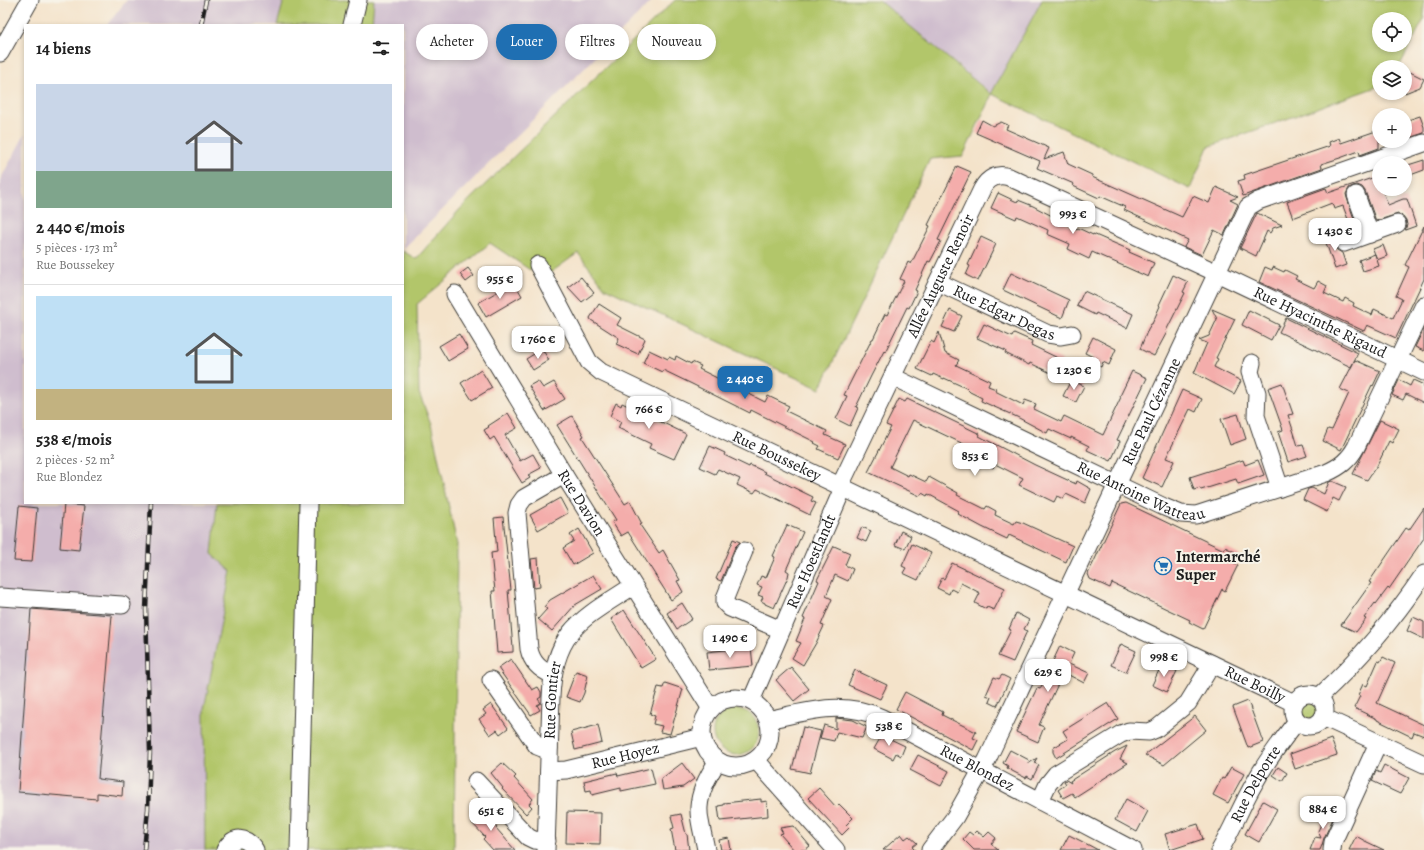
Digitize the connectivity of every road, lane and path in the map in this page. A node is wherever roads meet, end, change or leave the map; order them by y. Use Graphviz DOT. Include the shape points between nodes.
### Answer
graph roads {
  1 [pos="30,0"];
  2 [pos="358,0"];
  3 [pos="352,24"];
  4 [pos="0,53"];
  5 [pos="1424,143"];
  6 [pos="992,177"];
  7 [pos="1352,183"];
  8 [pos="1397,224"];
  9 [pos="1370,234"];
  10 [pos="1344,244"];
  11 [pos="538,265"];
  12 [pos="1217,273"];
  13 [pos="938,282"];
  14 [pos="455,294"];
  15 [pos="1424,305"];
  16 [pos="1072,334"];
  17 [pos="1398,360"];
  18 [pos="1252,363"];
  19 [pos="1424,372"];
  20 [pos="893,377"];
  21 [pos="564,475"];
  22 [pos="1116,485"];
  23 [pos="841,487"];
  24 [pos="1280,488"];
  25 [pos="308,504"];
  26 [pos="744,551"];
  27 [pos="1424,574"];
  28 [pos="633,586"];
  29 [pos="1065,594"];
  30 [pos="0,597"];
  31 [pos="1417,598"];
  32 [pos="122,605"];
  33 [pos="781,630"];
  34 [pos="1212,664"];
  35 [pos="553,676"];
  36 [pos="491,680"];
  37 [pos="1319,697"];
  38 [pos="750,701"];
  39 [pos="1294,703"];
  40 [pos="711,709"];
  41 [pos="1323,717"];
  42 [pos="768,720"];
  43 [pos="1297,721"];
  44 [pos="702,737"];
  45 [pos="1378,743"];
  46 [pos="549,748"];
  47 [pos="756,760"];
  48 [pos="718,761"];
  49 [pos="1424,764"];
  50 [pos="548,771"];
  51 [pos="982,771"];
  52 [pos="476,781"];
  53 [pos="1040,801"];
  54 [pos="546,845"];
  55 [pos="940,846"];
  56 [pos="225,850"];
  57 [pos="254,850"];
  58 [pos="299,850"];
  59 [pos="706,850"];
  60 [pos="836,850"];
  61 [pos="1133,850"];
  62 [pos="1220,850"];
  63 [pos="1332,850"];
  1 -- 4 [label="street"];
  2 -- 3 [label="street"];
  5 -- 7 [label="street, Rue Paul Cézanne"];
  6 -- 12 [label="street, Rue Hyacinthe Rigaud" via="1009,177"];
  6 -- 13 [label="street, Allée Auguste Renoir" via="982,189"];
  7 -- 9 [label="street"];
  7 -- 12 [label="street, Rue Paul Cézanne" via="1248,207"];
  8 -- 9 [label="street"];
  9 -- 10 [label="street"];
  11 -- 23 [label="street, Rue Boussekey" via="594,367"];
  12 -- 17 [label="street, Rue Hyacinthe Rigaud"];
  12 -- 22 [label="street, Rue Paul Cézanne"];
  13 -- 16 [label="street, Rue Edgar Degas" via="1048,334"];
  13 -- 20 [label="street, Allée Auguste Renoir"];
  14 -- 21 [label="street, Rue Davion"];
  15 -- 17 [label="street, Rue Antoine Watteau"];
  17 -- 19 [label="street, Rue Hyacinthe Rigaud"];
  17 -- 24 [label="street, Rue Antoine Watteau" via="1350,456 1337,468"];
  18 -- 24 [label="street" via="1250,372 1257,393 1256,416"];
  20 -- 22 [label="street, Rue Antoine Watteau"];
  20 -- 23 [label="street"];
  21 -- 28 [label="street, Rue Davion"];
  21 -- 35 [label="street" via="524,498 517,513 528,650 537,666"];
  22 -- 24 [label="street, Rue Antoine Watteau" via="1173,511 1188,515 1204,513"];
  22 -- 29 [label="street, Rue Paul Cézanne"];
  23 -- 29 [label="street, Rue Boussekey"];
  23 -- 33 [label="street, Rue Hoestlandt"];
  25 -- 58 [label="street"];
  26 -- 33 [label="street" via="724,598 725,603 730,608"];
  27 -- 31 [label="street"];
  28 -- 35 [label="street, Rue Gontier" via="574,628 560,651"];
  28 -- 40 [label="street, Rue Davion"];
  29 -- 34 [label="street, Rue Boilly"];
  29 -- 51 [label="street, Rue Paul Cézanne"];
  30 -- 32 [label="street"];
  31 -- 37 [label="street"];
  33 -- 38 [label="street, Rue Hoestlandt"];
  34 -- 39 [label="street, Rue Boilly"];
  34 -- 53 [label="street" via="1188,703 1162,725 1149,732 1129,731 1121,734 1056,774"];
  35 -- 46 [label="street, Rue Gontier"];
  36 -- 46 [label="street" via="537,746"];
  37 -- 39 [label="street" via="1304,694"];
  37 -- 41 [label="street" via="1325,706"];
  38 -- 40 [label="street" via="729,698"];
  38 -- 42 [label="street" via="761,709"];
  39 -- 43 [label="street" via="1293,712"];
  40 -- 44 [label="street" via="703,722"];
  41 -- 43 [label="street" via="1311,726"];
  41 -- 45 [label="street"];
  42 -- 47 [label="street" via="769,742"];
  42 -- 51 [label="street, Rue Blondez" via="828,708 864,711"];
  43 -- 62 [label="street, Rue Delporte" via="1257,778"];
  44 -- 48 [label="street" via="707,750"];
  44 -- 50 [label="street, Rue Hoyez" via="566,770"];
  45 -- 49 [label="street"];
  45 -- 63 [label="street" via="1333,842"];
  46 -- 50 [label="street, Rue Gontier"];
  47 -- 48 [label="street" via="737,766"];
  47 -- 60 [label="street"];
  48 -- 59 [label="street" via="709,775 699,804"];
  50 -- 54 [label="street, Rue Gontier"];
  51 -- 53 [label="street, Rue Blondez"];
  51 -- 55 [label="street, Rue Paul Cézanne"];
  52 -- 54 [label="street" via="526,835"];
  53 -- 61 [label="street, Rue Blondez"];
  56 -- 57 [label="street" via="231,842 240,839 245,840"];
}
